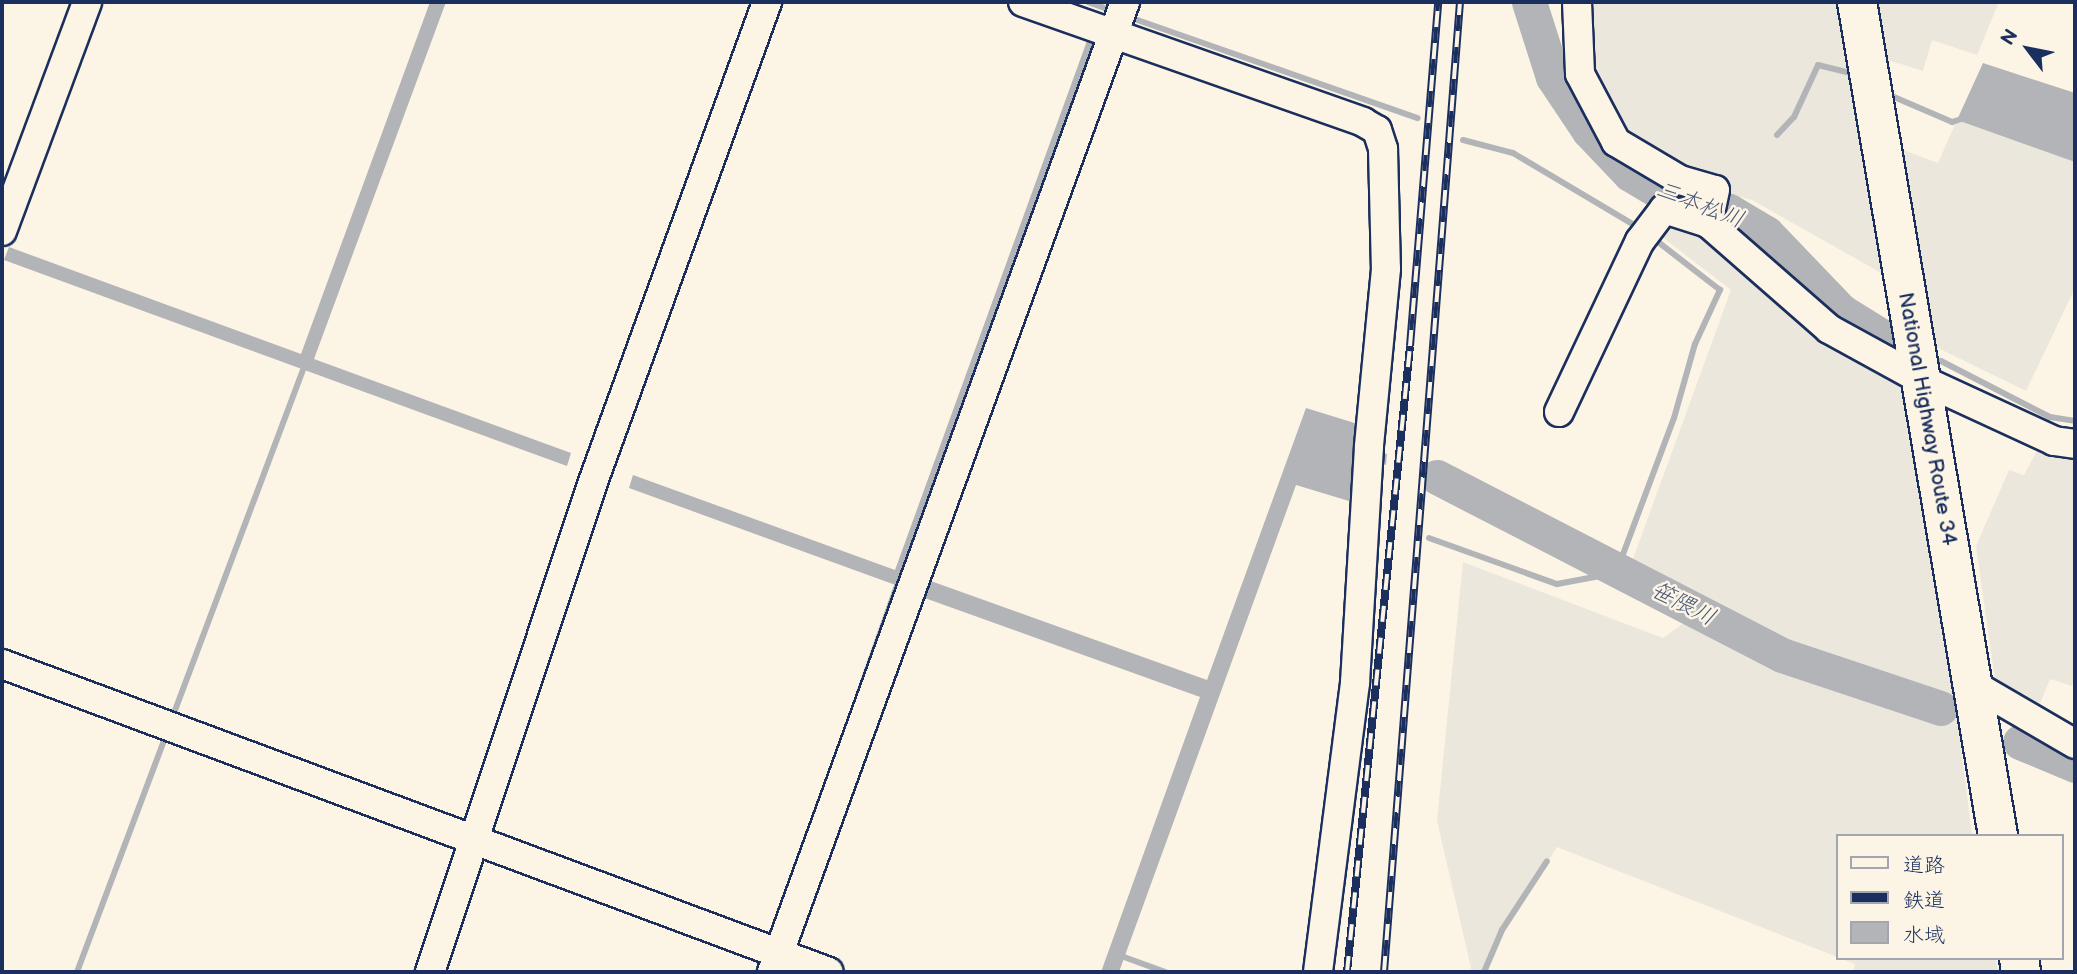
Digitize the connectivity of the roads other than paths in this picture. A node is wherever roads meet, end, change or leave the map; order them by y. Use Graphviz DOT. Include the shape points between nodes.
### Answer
graph roads {
  1 [pos="87,2"];
  2 [pos="767,2"];
  3 [pos="1023,2"];
  4 [pos="1577,2"];
  5 [pos="1857,2"];
  6 [pos="1120,15"];
  7 [pos="1708,223"];
  8 [pos="2,231"];
  9 [pos="1920,379"];
  10 [pos="1559,412"];
  11 [pos="2075,444"];
  12 [pos="2,664"];
  13 [pos="1972,684"];
  14 [pos="2075,744"];
  15 [pos="1998,834"];
  16 [pos="472,840"];
  17 [pos="775,963"];
  18 [pos="430,972"];
  19 [pos="829,972"];
  20 [pos="1318,972"];
  1 -- 8 [label="street"];
  2 -- 16 [label="street" via="593,482"];
  3 -- 6 [label="street"];
  4 -- 7 [label="street" via="1580,74 1616,142 1680,180 1715,190"];
  5 -- 9 [label="highway, National Highway Route 34"];
  6 -- 17 [label="street"];
  6 -- 20 [label="street" via="1377,130 1383,149 1386,269 1355,683"];
  7 -- 9 [label="street" via="1829,329"];
  7 -- 10 [label="street" via="1664,209 1645,233"];
  9 -- 11 [label="street" via="2054,441"];
  9 -- 13 [label="highway, National Highway Route 34"];
  12 -- 16 [label="street"];
  13 -- 14 [label="street"];
  13 -- 15 [label="highway, National Highway Route 34"];
  16 -- 17 [label="street"];
  16 -- 18 [label="street"];
  17 -- 19 [label="street"];
}
